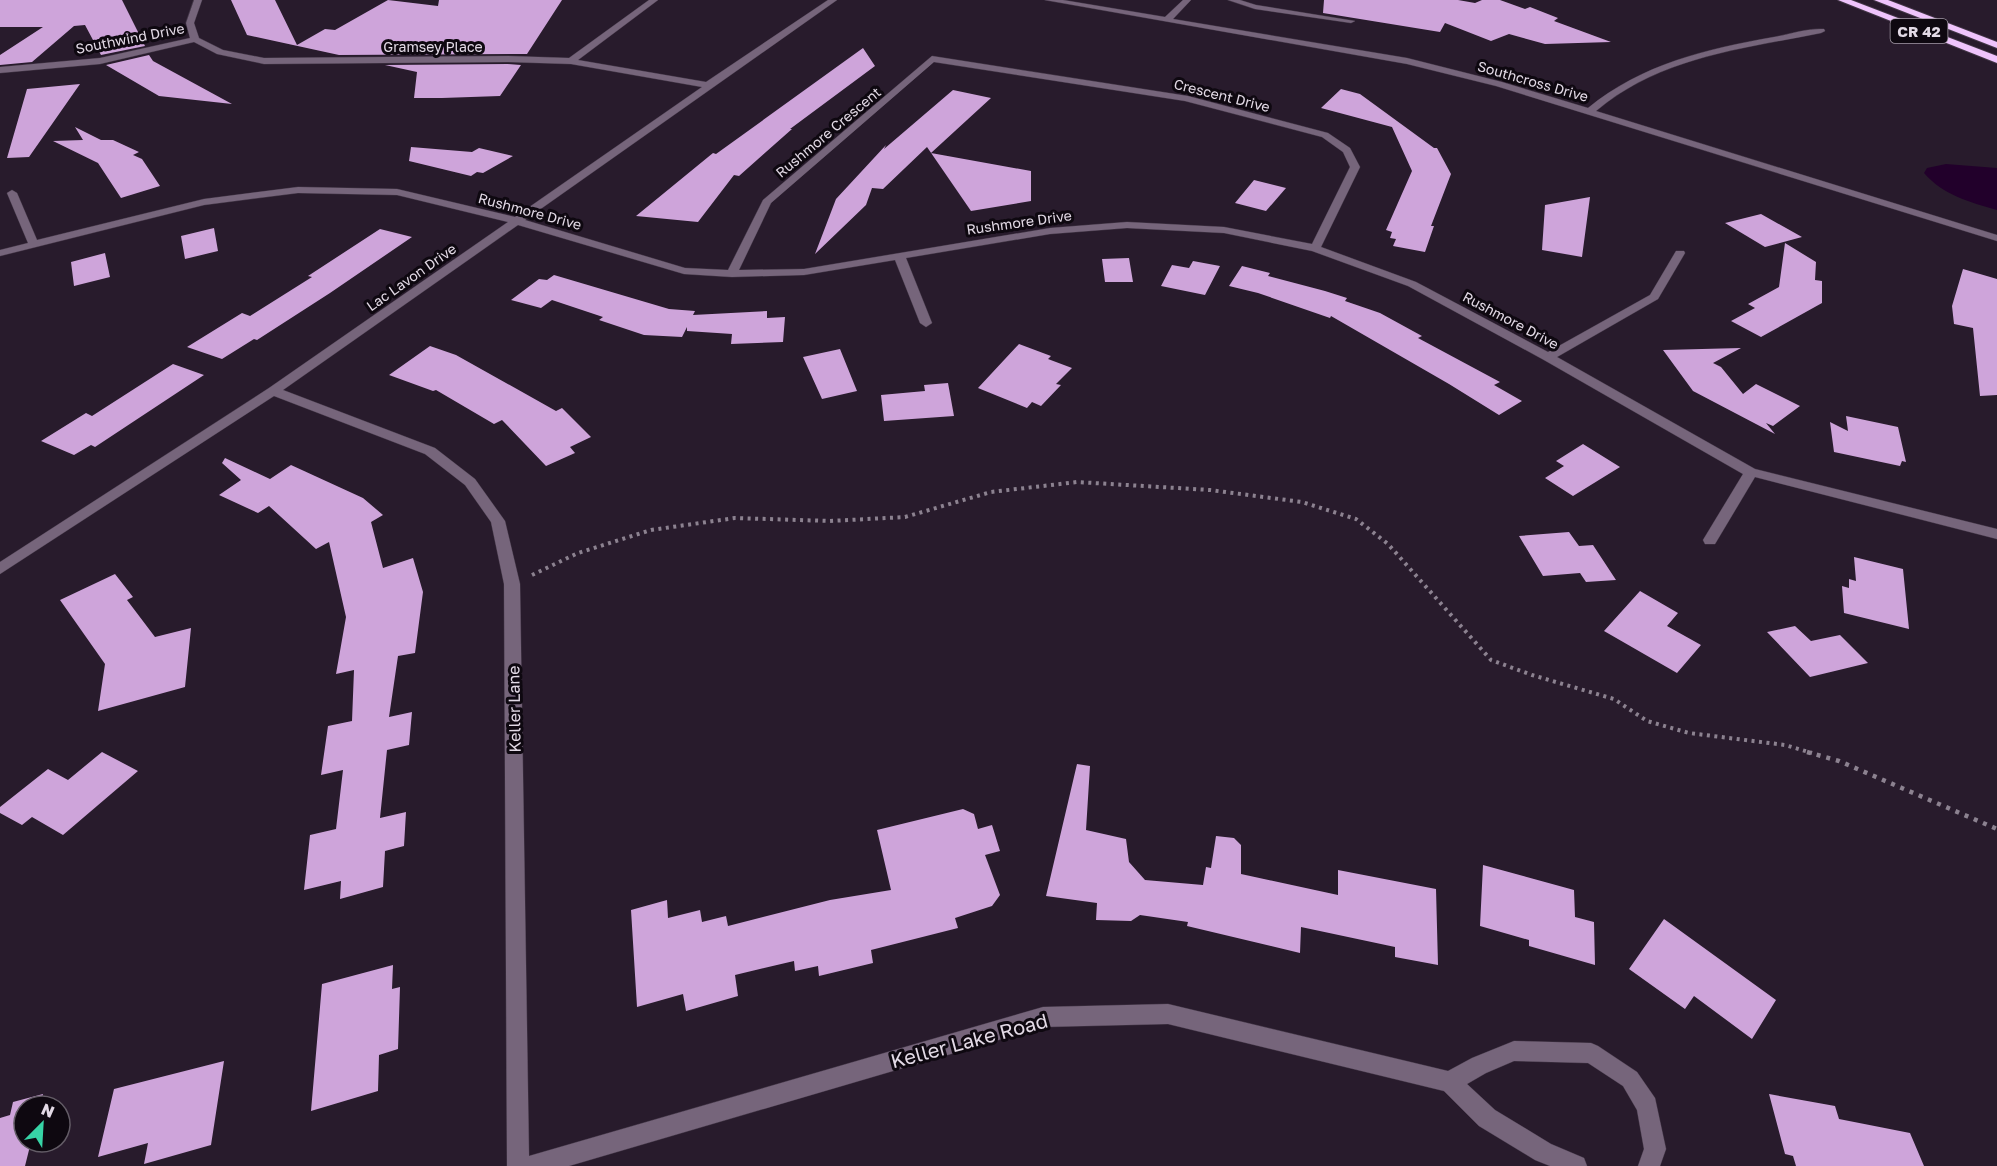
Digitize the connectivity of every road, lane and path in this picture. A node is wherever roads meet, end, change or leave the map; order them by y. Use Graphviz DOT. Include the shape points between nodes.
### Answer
graph roads {
  1 [pos="198,0"];
  2 [pos="654,0"];
  3 [pos="832,0"];
  4 [pos="1049,0"];
  5 [pos="1187,0"];
  6 [pos="1232,0"];
  7 [pos="1843,0"];
  8 [pos="1879,0"];
  9 [pos="1167,20"];
  10 [pos="1351,21"];
  11 [pos="1821,31"];
  12 [pos="195,39"];
  13 [pos="1997,45"];
  14 [pos="1997,60"];
  15 [pos="571,61"];
  16 [pos="976,66"];
  17 [pos="0,70"];
  18 [pos="714,83"];
  19 [pos="1589,112"];
  20 [pos="12,193"];
  21 [pos="516,221"];
  22 [pos="1997,238"];
  23 [pos="33,243"];
  24 [pos="1315,248"];
  25 [pos="0,253"];
  26 [pos="1680,253"];
  27 [pos="899,255"];
  28 [pos="732,274"];
  29 [pos="926,323"];
  30 [pos="1548,357"];
  31 [pos="273,391"];
  32 [pos="1751,472"];
  33 [pos="1997,534"];
  34 [pos="1710,540"];
  35 [pos="0,569"];
  36 [pos="512,584"];
  37 [pos="1997,829"];
  38 [pos="1450,1082"];
  39 [pos="518,1166"];
  40 [pos="531,1166"];
  41 [pos="1576,1166"];
  42 [pos="1649,1166"];
  1 -- 12 [label="street" via="190,24"];
  2 -- 15 [label="street"];
  3 -- 18 [label="street, Lac Lavon Drive"];
  4 -- 9 [label="street, Southcross Drive"];
  5 -- 9 [label="street"];
  6 -- 10 [label="street"];
  7 -- 14 [label="highway, CR 42"];
  8 -- 13 [label="highway, CR 42"];
  9 -- 19 [label="street, Southcross Drive" via="1407,62 1499,84"];
  11 -- 19 [label="street" via="1679,61 1616,90"];
  12 -- 15 [label="street, Gramsey Place" via="219,52 264,61"];
  12 -- 17 [label="street, Southwind Drive" via="100,60"];
  15 -- 18 [label="street, Gramsey Place" via="706,85"];
  16 -- 24 [label="street, Crescent Drive" via="1185,98 1325,135 1347,150 1355,167"];
  16 -- 28 [label="street, Rushmore Crescent" via="932,59 767,202"];
  18 -- 21 [label="street, Lac Lavon Drive"];
  19 -- 22 [label="street, Southcross Drive"];
  20 -- 23 [label="street"];
  21 -- 23 [label="street, Rushmore Drive" via="397,192 298,190 204,202"];
  21 -- 28 [label="street, Rushmore Drive" via="684,271"];
  21 -- 31 [label="street, Lac Lavon Drive"];
  23 -- 25 [label="street, Rushmore Drive"];
  24 -- 27 [label="street, Rushmore Drive" via="1224,230 1127,225 1050,231"];
  24 -- 30 [label="street, Rushmore Drive" via="1412,284"];
  26 -- 30 [label="street" via="1654,297"];
  27 -- 28 [label="street, Rushmore Drive" via="804,272"];
  27 -- 29 [label="street"];
  30 -- 32 [label="street, Rushmore Drive"];
  31 -- 35 [label="street, Lac Lavon Drive"];
  31 -- 36 [label="street, Keller Lane" via="430,451 470,482 498,521"];
  32 -- 33 [label="street, Rushmore Drive"];
  32 -- 34 [label="street"];
  36 -- 37 [label="path" via="578,553 651,531 735,518 830,521 905,517 991,492 1077,482 1210,490 1302,502 1356,519 1388,544 1491,660 1614,699 1647,721 1689,734 1785,745 1839,761"];
  36 -- 39 [label="street, Keller Lane"];
  38 -- 40 [label="street, Keller Lake Road" via="1168,1014 1043,1017"];
  38 -- 41 [label="street" via="1487,1118 1543,1152"];
  38 -- 42 [label="street" via="1514,1051 1591,1053 1630,1079 1647,1106 1655,1149"];
}
